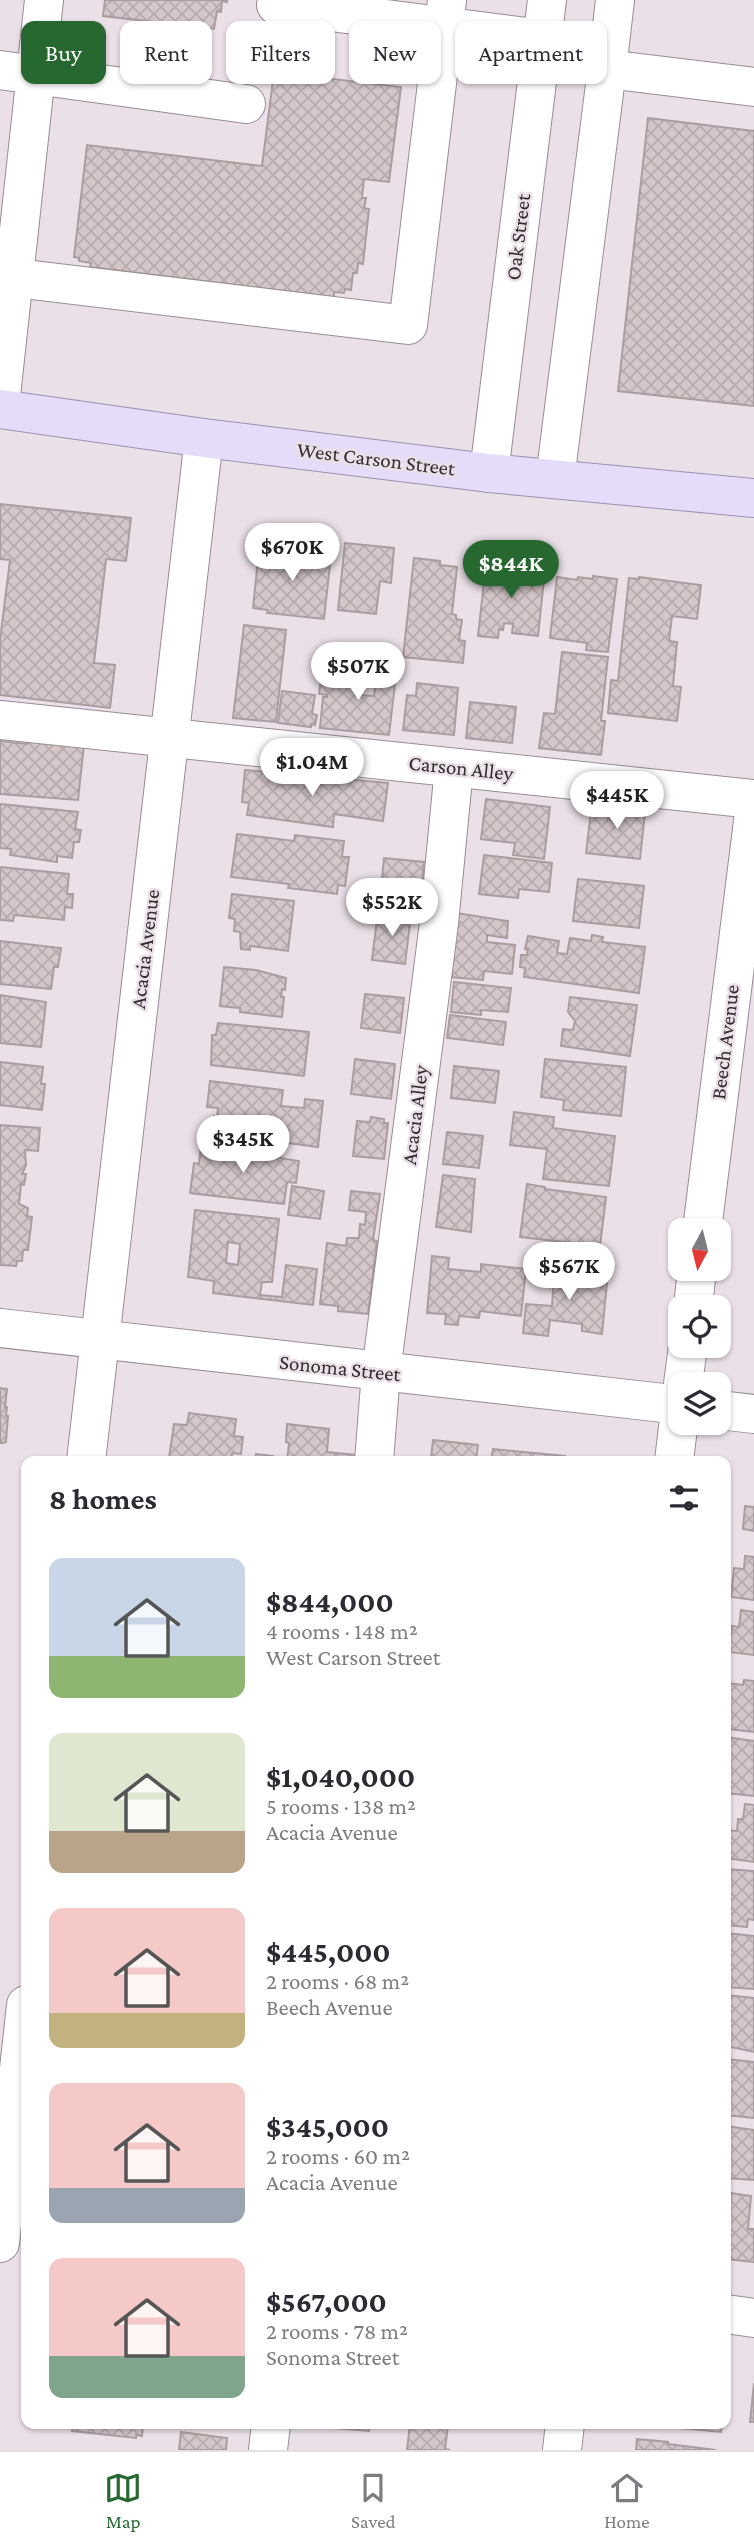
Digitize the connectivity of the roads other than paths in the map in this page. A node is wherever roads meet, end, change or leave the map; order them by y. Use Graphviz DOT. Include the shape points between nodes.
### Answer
graph roads {
  1 [pos="44,0"];
  2 [pos="547,0"];
  3 [pos="615,0"];
  4 [pos="276,5"];
  5 [pos="446,13"];
  6 [pos="476,21"];
  7 [pos="544,21"];
  8 [pos="607,69"];
  9 [pos="18,72"];
  10 [pos="537,84"];
  11 [pos="605,84"];
  12 [pos="754,87"];
  13 [pos="246,104"];
  14 [pos="7,277"];
  15 [pos="0,407"];
  16 [pos="204,438"];
  17 [pos="489,473"];
  18 [pos="555,480"];
  19 [pos="754,498"];
  20 [pos="0,720"];
  21 [pos="170,738"];
  22 [pos="454,768"];
  23 [pos="754,799"];
  24 [pos="754,813"];
  25 [pos="703,1218"];
  26 [pos="0,1328"];
  27 [pos="100,1340"];
  28 [pos="381,1372"];
  29 [pos="668,1403"];
  30 [pos="731,1411"];
  31 [pos="754,1414"];
  32 [pos="677,1435"];
  33 [pos="87,1456"];
  34 [pos="374,1456"];
  35 [pos="675,1456"];
  36 [pos="21,2065"];
  37 [pos="7,2234"];
  38 [pos="731,2315"];
  39 [pos="754,2318"];
  40 [pos="270,2429"];
  41 [pos="564,2429"];
  42 [pos="268,2450"];
  43 [pos="562,2450"];
  1 -- 9 [label="street"];
  2 -- 7 [label="street, Oak Street"];
  3 -- 8 [label="street"];
  4 -- 5 [label="street"];
  5 -- 6 [label="street"];
  5 -- 14 [label="street" via="408,325"];
  8 -- 12 [label="street"];
  9 -- 13 [label="street"];
  9 -- 14 [label="street"];
  10 -- 17 [label="street, Oak Street"];
  11 -- 18 [label="street"];
  14 -- 15 [label="street"];
  15 -- 16 [label="main road, West Carson Street"];
  16 -- 17 [label="main road, West Carson Street"];
  16 -- 21 [label="street, Acacia Avenue"];
  17 -- 18 [label="main road, West Carson Street"];
  18 -- 19 [label="main road, West Carson Street"];
  20 -- 21 [label="street, Carson Alley"];
  21 -- 22 [label="street, Carson Alley"];
  21 -- 27 [label="street, Acacia Avenue"];
  22 -- 23 [label="street, Carson Alley"];
  22 -- 28 [label="street, Acacia Alley" via="439,923"];
  24 -- 25 [label="street, Beech Avenue"];
  26 -- 27 [label="street, Sonoma Street"];
  27 -- 28 [label="street, Sonoma Street"];
  27 -- 33 [label="street, Acacia Avenue"];
  28 -- 29 [label="street, Sonoma Street"];
  28 -- 34 [label="street, Acacia Alley"];
  30 -- 31 [label="street"];
  32 -- 35 [label="street"];
  36 -- 37 [label="street"];
  38 -- 39 [label="street"];
  40 -- 42 [label="street"];
  41 -- 43 [label="street"];
}
